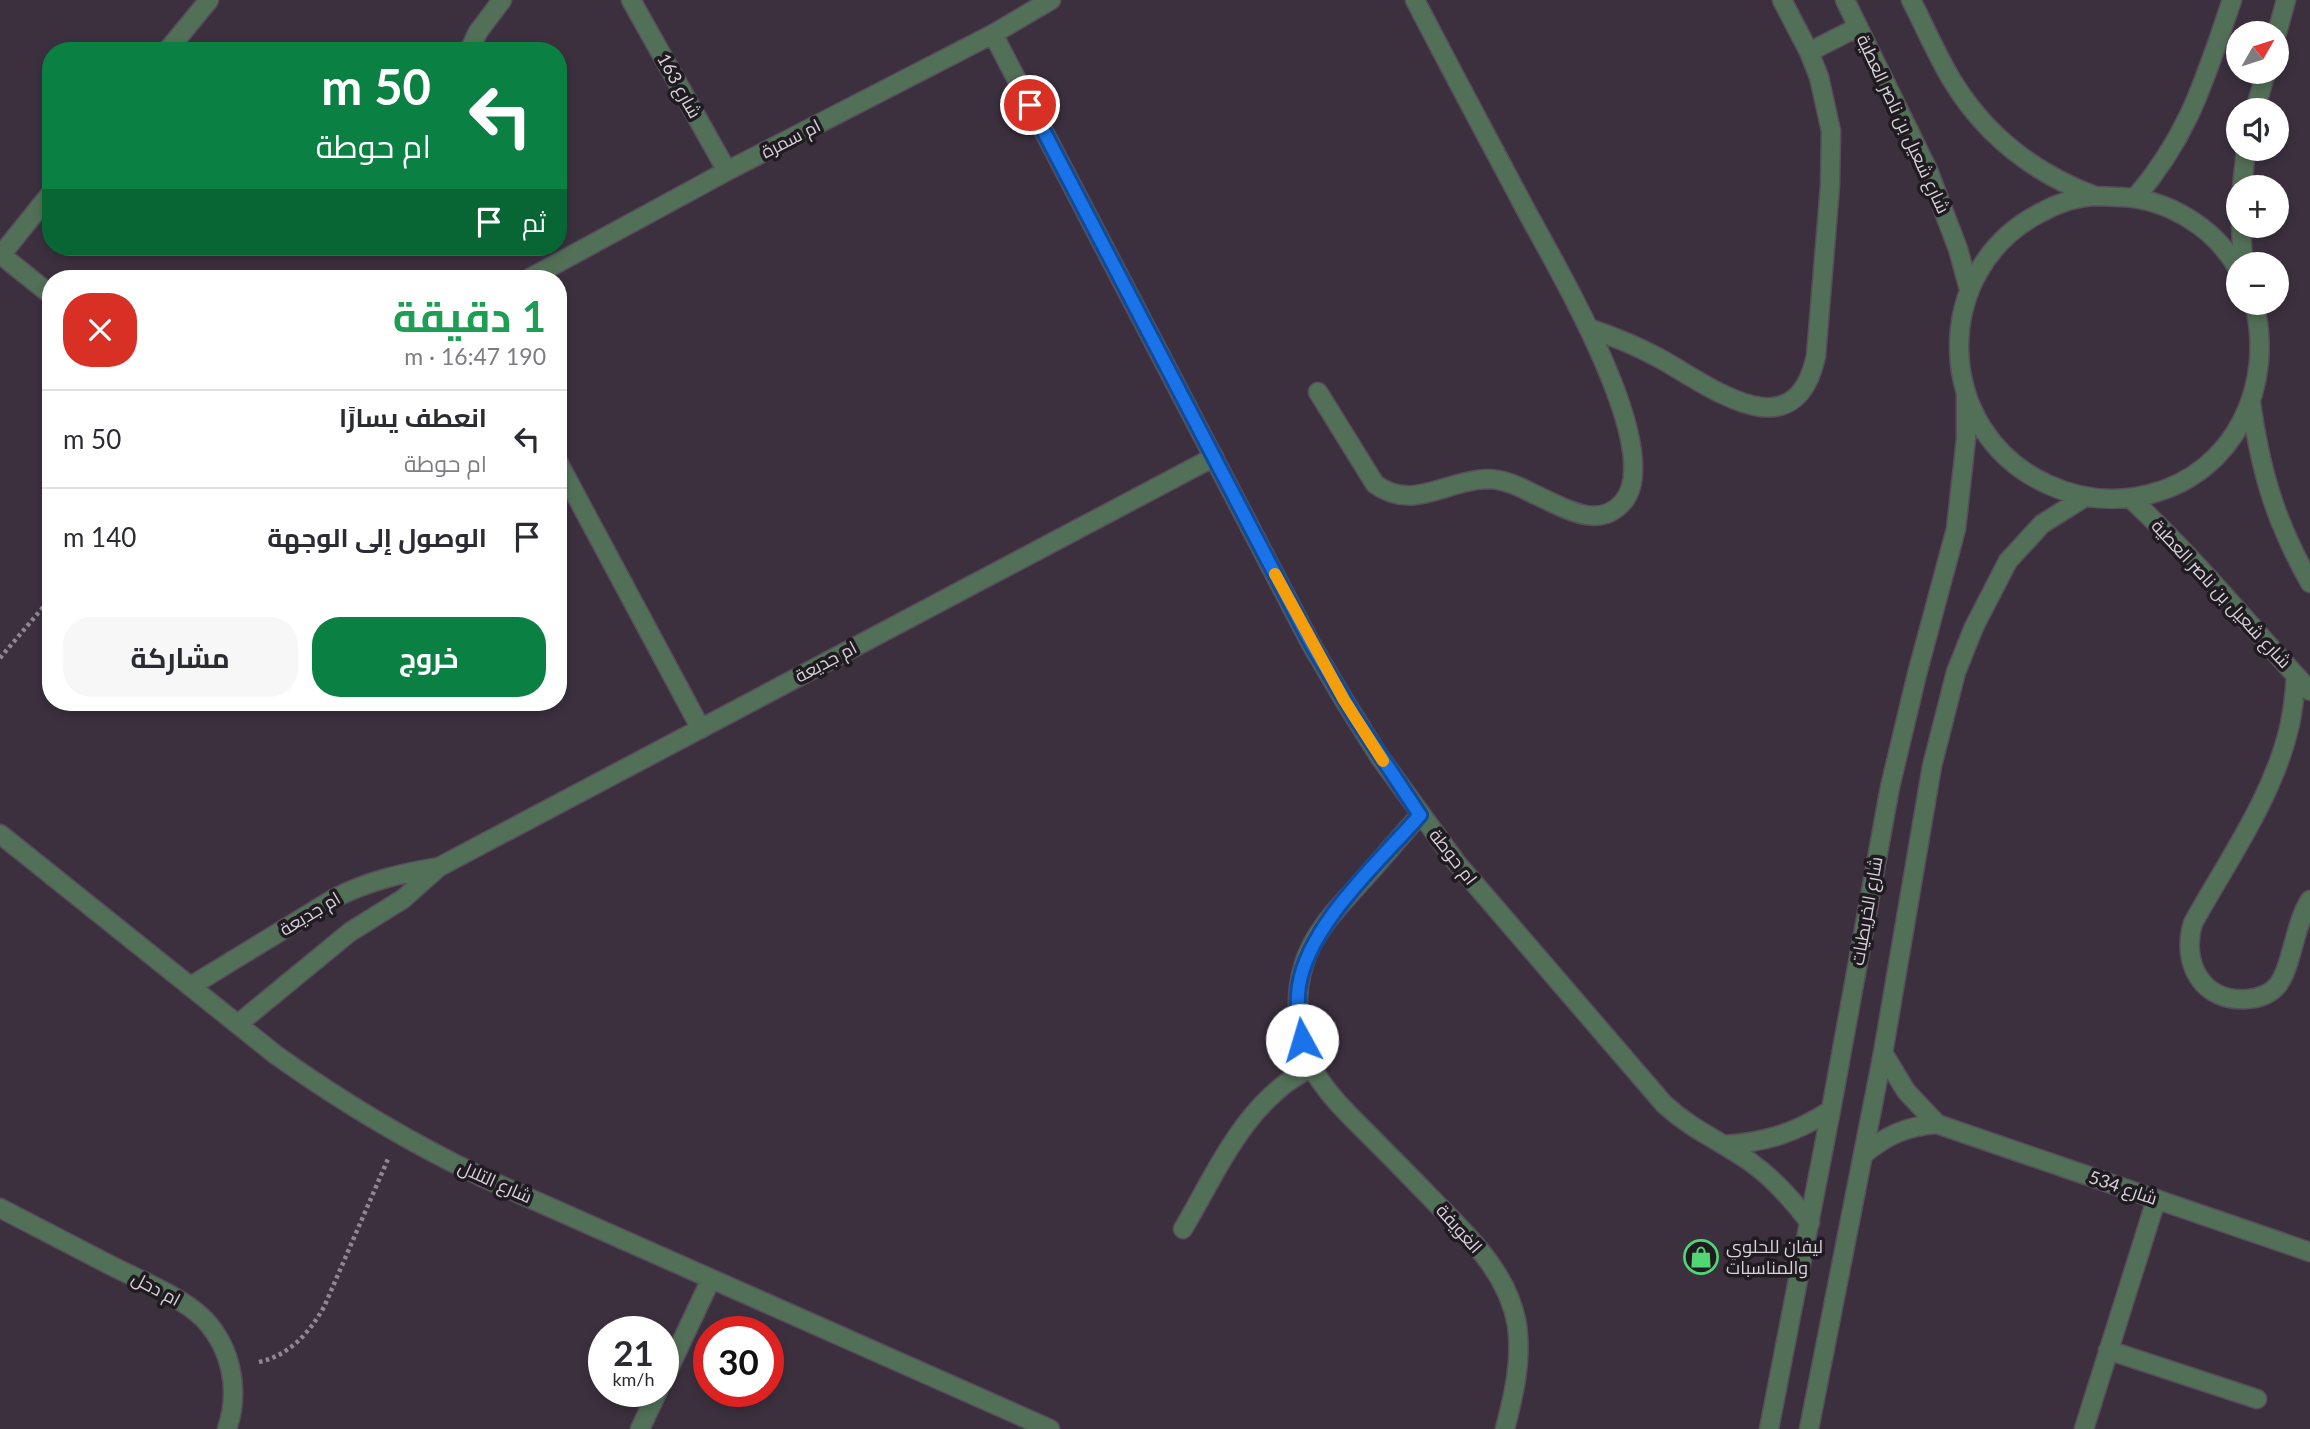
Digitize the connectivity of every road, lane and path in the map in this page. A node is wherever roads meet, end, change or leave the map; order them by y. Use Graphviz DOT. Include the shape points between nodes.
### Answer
graph roads {
  1 [pos="209,0"];
  2 [pos="502,0"];
  3 [pos="631,0"];
  4 [pos="1051,0"];
  5 [pos="1415,0"];
  6 [pos="1782,0"];
  7 [pos="1845,0"];
  8 [pos="1911,0"];
  9 [pos="2232,0"];
  10 [pos="2286,0"];
  11 [pos="2280,21"];
  12 [pos="1858,27"];
  13 [pos="993,34"];
  14 [pos="174,42"];
  15 [pos="473,42"];
  16 [pos="1809,51"];
  17 [pos="727,172"];
  18 [pos="2095,196"];
  19 [pos="2135,198"];
  20 [pos="42,204"];
  21 [pos="2226,253"];
  22 [pos="0,254"];
  23 [pos="545,270"];
  24 [pos="42,288"];
  25 [pos="1969,289"];
  26 [pos="2257,315"];
  27 [pos="1588,328"];
  28 [pos="1318,393"];
  29 [pos="1966,394"];
  30 [pos="2251,403"];
  31 [pos="1214,457"];
  32 [pos="567,479"];
  33 [pos="2085,497"];
  34 [pos="2130,498"];
  35 [pos="2310,583"];
  36 [pos="42,609"];
  37 [pos="0,658"];
  38 [pos="2296,676"];
  39 [pos="2310,691"];
  40 [pos="701,729"];
  41 [pos="1420,815"];
  42 [pos="0,834"];
  43 [pos="439,867"];
  44 [pos="2310,900"];
  45 [pos="191,986"];
  46 [pos="238,1024"];
  47 [pos="1883,1053"];
  48 [pos="1312,1067"];
  49 [pos="1831,1110"];
  50 [pos="1937,1125"];
  51 [pos="399,1135"];
  52 [pos="1724,1145"];
  53 [pos="1864,1154"];
  54 [pos="2156,1199"];
  55 [pos="0,1208"];
  56 [pos="1810,1223"];
  57 [pos="1183,1229"];
  58 [pos="2310,1252"];
  59 [pos="711,1279"];
  60 [pos="679,1347"];
  61 [pos="2108,1350"];
  62 [pos="230,1365"];
  63 [pos="2257,1399"];
  64 [pos="650,1407"];
  65 [pos="227,1429"];
  66 [pos="640,1429"];
  67 [pos="1050,1429"];
  68 [pos="1505,1429"];
  69 [pos="1769,1429"];
  70 [pos="1809,1429"];
  71 [pos="2084,1429"];
  1 -- 14 [label="street"];
  2 -- 15 [label="street"];
  3 -- 17 [label="street, شارع 163"];
  4 -- 13 [label="street, ام سمرة"];
  5 -- 27 [label="street"];
  6 -- 16 [label="street"];
  7 -- 12 [label="street, شارع شعيل بن ناصر العطية"];
  8 -- 18 [label="street" via="1953,82 1985,125 2024,160"];
  9 -- 19 [label="street" via="2185,126"];
  10 -- 11 [label="street"];
  12 -- 16 [label="street"];
  12 -- 25 [label="street, شارع شعيل بن ناصر العطية" via="1928,170"];
  13 -- 17 [label="street, ام سمرة"];
  13 -- 31 [label="street, ام حوطة"];
  16 -- 27 [label="street" via="1826,104 1832,159 1816,356 1812,377 1800,394 1782,405 1761,408 1741,404 1637,346"];
  17 -- 23 [label="street, ام سمرة"];
  18 -- 19 [label="street"];
  18 -- 25 [label="street" via="2049,207 2010,232 1993,249"];
  19 -- 21 [label="street" via="2180,213"];
  20 -- 22 [label="street"];
  22 -- 24 [label="street"];
  25 -- 29 [label="street" via="1958,341"];
  26 -- 30 [label="street" via="2261,354"];
  27 -- 28 [label="street" via="1623,408 1633,460 1627,498 1594,517 1501,480 1464,482 1411,497 1386,492 1367,474"];
  29 -- 33 [label="street" via="1976,420 2011,463 2059,490"];
  29 -- 49 [label="street, شارع الخريطيات" via="1963,484 1956,529 1889,787"];
  30 -- 34 [label="street" via="2228,442 2194,474"];
  30 -- 35 [label="street" via="2258,454 2272,504"];
  31 -- 40 [label="street, ام جديعة"];
  31 -- 41 [label="street, ام حوطة" via="1324,666"];
  32 -- 40 [label="street"];
  33 -- 34 [label="street"];
  33 -- 47 [label="street" via="2042,524 2008,561 1956,672 1932,766"];
  34 -- 38 [label="street, شارع شعيل بن ناصر العطية" via="2209,575"];
  36 -- 37 [label="path"];
  38 -- 39 [label="street, شارع شعيل بن ناصر العطية"];
  38 -- 44 [label="street" via="2290,726 2276,767 2193,923 2189,952 2200,980 2211,990 2240,1000 2269,993 2286,969 2298,922"];
  40 -- 43 [label="street, ام جديعة"];
  41 -- 48 [label="street, الغويفة" via="1327,920 1304,963 1298,1012"];
  41 -- 52 [label="street, ام حوطة" via="1664,1104"];
  42 -- 45 [label="street, شارع التلال"];
  43 -- 45 [label="street, ام جديعة" via="354,888"];
  43 -- 46 [label="street, ام جديعة" via="402,899 350,932"];
  45 -- 46 [label="street, شارع التلال"];
  46 -- 51 [label="street, شارع التلال" via="316,1083"];
  47 -- 50 [label="street, شارع 534" via="1906,1091"];
  47 -- 53 [label="street"];
  48 -- 57 [label="street" via="1290,1078 1255,1109"];
  48 -- 68 [label="street, الغويفة" via="1346,1112 1464,1231 1497,1273 1512,1309 1519,1349"];
  49 -- 52 [label="street" via="1780,1136"];
  49 -- 56 [label="street, شارع الخريطيات"];
  50 -- 53 [label="street, شارع 534" via="1897,1131"];
  50 -- 54 [label="street, شارع 534"];
  51 -- 59 [label="street, شارع التلال"];
  51 -- 62 [label="path" via="314,1325 282,1353 263,1361"];
  52 -- 56 [label="street, ام حوطة" via="1771,1179"];
  53 -- 70 [label="street"];
  54 -- 58 [label="street, شارع 534"];
  54 -- 61 [label="street"];
  55 -- 62 [label="street, ام دحل" via="189,1307 215,1332"];
  56 -- 69 [label="street, شارع الخريطيات"];
  59 -- 60 [label="street"];
  59 -- 67 [label="street, شارع التلال"];
  61 -- 63 [label="street"];
  61 -- 71 [label="street"];
  62 -- 65 [label="street, ام دحل" via="234,1383"];
  64 -- 66 [label="street"];
}
